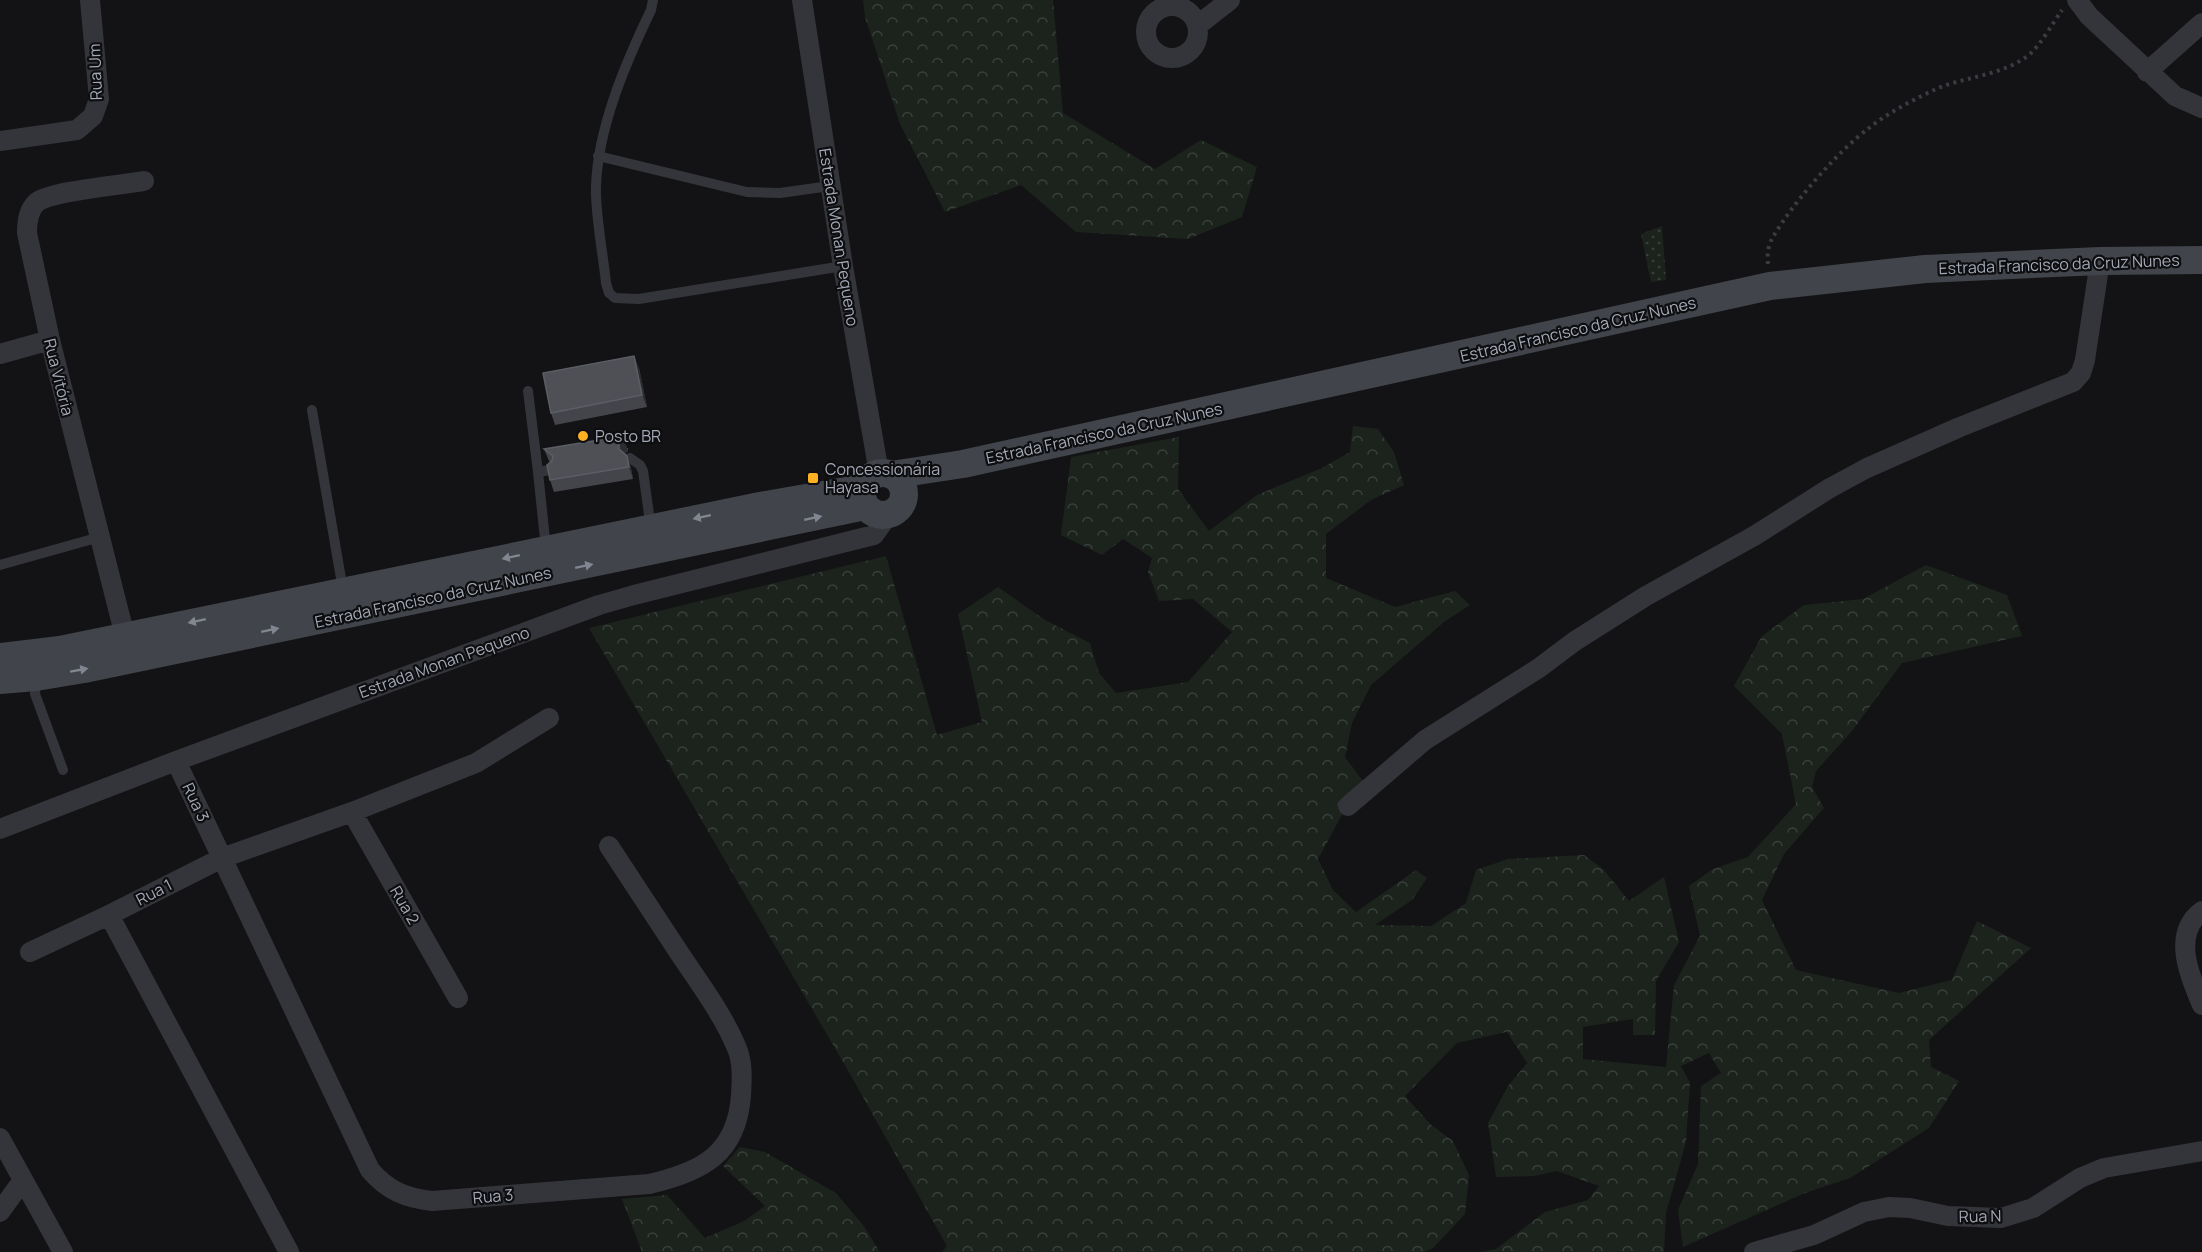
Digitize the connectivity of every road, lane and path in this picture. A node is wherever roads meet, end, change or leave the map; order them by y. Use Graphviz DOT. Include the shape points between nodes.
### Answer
graph roads {
  1 [pos="90,0"];
  2 [pos="654,0"];
  3 [pos="802,0"];
  4 [pos="1230,0"];
  5 [pos="2070,4"];
  6 [pos="2202,24"];
  7 [pos="1198,25"];
  8 [pos="2147,72"];
  9 [pos="2202,108"];
  10 [pos="0,141"];
  11 [pos="598,156"];
  12 [pos="144,181"];
  13 [pos="830,186"];
  14 [pos="1767,255"];
  15 [pos="2202,260"];
  16 [pos="2100,261"];
  17 [pos="843,267"];
  18 [pos="50,340"];
  19 [pos="0,354"];
  20 [pos="528,391"];
  21 [pos="312,410"];
  22 [pos="630,458"];
  23 [pos="550,470"];
  24 [pos="538,472"];
  25 [pos="882,493"];
  26 [pos="100,537"];
  27 [pos="652,539"];
  28 [pos="548,561"];
  29 [pos="0,565"];
  30 [pos="346,603"];
  31 [pos="128,647"];
  32 [pos="0,657"];
  33 [pos="36,677"];
  34 [pos="0,680"];
  35 [pos="549,718"];
  36 [pos="176,761"];
  37 [pos="63,770"];
  38 [pos="1348,806"];
  39 [pos="352,812"];
  40 [pos="0,829"];
  41 [pos="609,846"];
  42 [pos="222,858"];
  43 [pos="2202,911"];
  44 [pos="109,915"];
  45 [pos="30,952"];
  46 [pos="458,998"];
  47 [pos="2202,1005"];
  48 [pos="0,1138"];
  49 [pos="2202,1151"];
  50 [pos="23,1179"];
  51 [pos="0,1212"];
  52 [pos="63,1252"];
  53 [pos="289,1252"];
  54 [pos="1754,1252"];
  1 -- 10 [label="street, Rua Um" via="99,99 93,116 77,130"];
  2 -- 11 [label="lane" via="625,63"];
  3 -- 13 [label="street, Estrada Monan Pequeno"];
  4 -- 7 [label="street"];
  5 -- 8 [label="street" via="2089,16"];
  5 -- 14 [label="path" via="2030,54 2006,69 1938,88 1868,128 1832,161 1791,212 1771,239"];
  6 -- 8 [label="street"];
  8 -- 9 [label="street" via="2175,96"];
  11 -- 13 [label="lane" via="747,192 780,193"];
  11 -- 17 [label="lane" via="595,188 606,283 615,298 639,299"];
  12 -- 18 [label="street, Rua Vitória" via="55,195 37,203 28,216 27,232"];
  13 -- 17 [label="street, Estrada Monan Pequeno"];
  15 -- 16 [label="main road, Estrada Francisco da Cruz Nunes"];
  16 -- 25 [label="main road, Estrada Francisco da Cruz Nunes" via="1925,269 1770,286 963,464"];
  16 -- 38 [label="street" via="2085,360 2073,382 1950,431 1830,488 1575,641 1425,740"];
  17 -- 25 [label="street, Estrada Monan Pequeno"];
  18 -- 19 [label="street"];
  18 -- 26 [label="street, Rua Vitória"];
  20 -- 24 [label="lane"];
  21 -- 30 [label="lane"];
  22 -- 27 [label="lane" via="643,471"];
  23 -- 24 [label="lane"];
  24 -- 28 [label="lane"];
  25 -- 27 [label="main road, Estrada Francisco da Cruz Nunes"];
  25 -- 36 [label="street, Estrada Monan Pequeno" via="874,535 599,605"];
  26 -- 29 [label="lane"];
  26 -- 31 [label="street, Rua Vitória"];
  27 -- 28 [label="main road, Estrada Francisco da Cruz Nunes"];
  28 -- 30 [label="main road, Estrada Francisco da Cruz Nunes"];
  30 -- 31 [label="main road, Estrada Francisco da Cruz Nunes"];
  31 -- 32 [label="main road, Estrada Francisco da Cruz Nunes"];
  33 -- 31 [label="main road, Estrada Francisco da Cruz Nunes, one-way" via="84,669"];
  33 -- 34 [label="main road, Estrada Francisco da Cruz Nunes"];
  33 -- 37 [label="lane" via="35,694"];
  35 -- 39 [label="street, Rua 1" via="476,763"];
  36 -- 40 [label="street, Estrada Monan Pequeno"];
  36 -- 42 [label="street, Rua 3"];
  39 -- 42 [label="street, Rua 1"];
  39 -- 46 [label="street, Rua 2"];
  41 -- 42 [label="street, Rua 3" via="714,1005 737,1048 742,1072 736,1128 725,1147 710,1160 690,1172 649,1184 432,1201 404,1196 380,1182 370,1170"];
  42 -- 44 [label="street, Rua 1"];
  43 -- 47 [label="street" via="2194,917 2185,941 2186,968"];
  44 -- 45 [label="street, Rua 1"];
  44 -- 53 [label="street"];
  48 -- 50 [label="street"];
  49 -- 54 [label="street, Rua N" via="2104,1168 2079,1178 2033,1208 2001,1218 1948,1216 1889,1206"];
  50 -- 51 [label="street"];
  50 -- 52 [label="street"];
}
